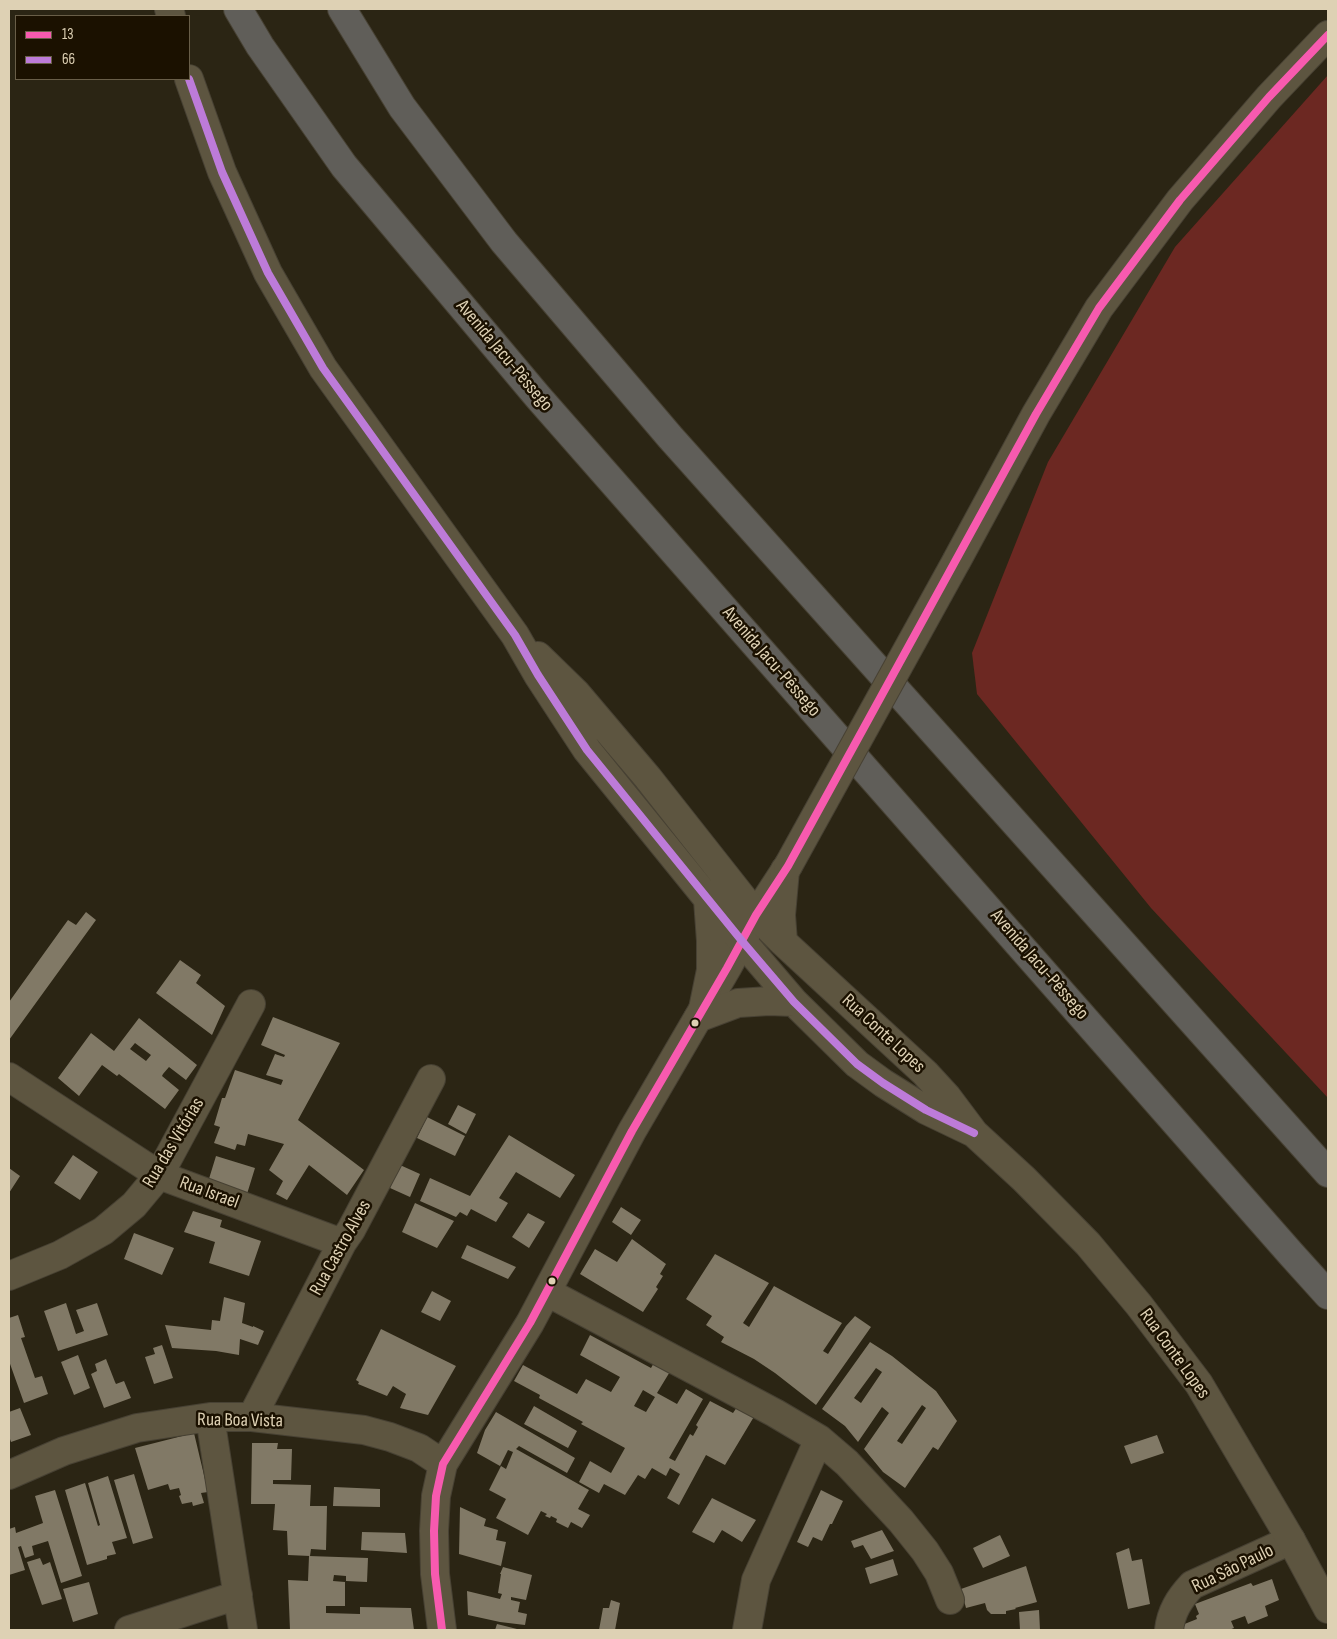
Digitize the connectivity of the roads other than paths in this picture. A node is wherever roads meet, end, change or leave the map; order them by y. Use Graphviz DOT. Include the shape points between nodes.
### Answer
graph roads {
  1 [pos="238,9"];
  2 [pos="342,9"];
  3 [pos="1328,35"];
  4 [pos="188,80"];
  5 [pos="515,635"];
  6 [pos="787,868"];
  7 [pos="708,900"];
  8 [pos="756,915"];
  9 [pos="742,941"];
  10 [pos="783,942"];
  11 [pos="794,1002"];
  12 [pos="251,1004"];
  13 [pos="701,1014"];
  14 [pos="9,1077"];
  15 [pos="431,1079"];
  16 [pos="974,1133"];
  17 [pos="1328,1173"];
  18 [pos="159,1175"];
  19 [pos="342,1243"];
  20 [pos="9,1276"];
  21 [pos="547,1292"];
  22 [pos="1328,1294"];
  23 [pos="210,1417"];
  24 [pos="252,1417"];
  25 [pos="819,1439"];
  26 [pos="443,1464"];
  27 [pos="9,1475"];
  28 [pos="1291,1540"];
  29 [pos="238,1594"];
  30 [pos="950,1600"];
  31 [pos="1328,1609"];
  32 [pos="129,1630"];
  33 [pos="243,1630"];
  34 [pos="442,1630"];
  35 [pos="747,1630"];
  36 [pos="1169,1630"];
  1 -- 22 [label="highway, Avenida Jacu-Pêssego" via="344,166 538,397"];
  2 -- 17 [label="highway" via="402,107 504,242 676,444"];
  3 -- 6 [label="street, bridge" via="1268,97 1180,200 1099,308 1036,414"];
  4 -- 5 [label="street" via="222,172 268,273 323,368"];
  5 -- 7 [label="street, Rua Conte Lopes" via="587,750"];
  5 -- 8 [label="street, Rua Conte Lopes" via="576,693"];
  6 -- 8 [label="street"];
  6 -- 10 [label="street" via="781,915"];
  7 -- 9 [label="street, Rua Conte Lopes"];
  7 -- 13 [label="street" via="711,970"];
  8 -- 9 [label="street"];
  8 -- 10 [label="street, Rua Conte Lopes"];
  9 -- 11 [label="street, Rua Conte Lopes"];
  9 -- 13 [label="street"];
  10 -- 16 [label="street, Rua Conte Lopes" via="925,1073"];
  11 -- 13 [label="street" via="738,1003"];
  11 -- 16 [label="street, Rua Conte Lopes" via="857,1064 883,1083 926,1110"];
  12 -- 18 [label="street, Rua das Vitórias"];
  13 -- 21 [label="street" via="632,1131"];
  14 -- 18 [label="street, Rua Israel"];
  15 -- 19 [label="street, Rua Castro Alves"];
  16 -- 28 [label="street, Rua Conte Lopes" via="1088,1244 1139,1305 1200,1384"];
  18 -- 19 [label="street, Rua Israel"];
  18 -- 20 [label="street, Rua das Vitórias" via="134,1206 103,1231"];
  19 -- 24 [label="street, Rua Castro Alves"];
  21 -- 25 [label="street" via="775,1412"];
  21 -- 26 [label="street"];
  23 -- 24 [label="street, Rua Boa Vista"];
  23 -- 27 [label="street, Rua Boa Vista" via="137,1428 64,1451"];
  23 -- 29 [label="street"];
  24 -- 26 [label="street, Rua Boa Vista" via="364,1430 419,1448"];
  25 -- 30 [label="street" via="848,1463 901,1521 939,1573"];
  25 -- 35 [label="street" via="756,1580"];
  26 -- 34 [label="street" via="436,1496 434,1531"];
  28 -- 31 [label="street, Rua Conte Lopes"];
  28 -- 36 [label="street, Rua São Paulo" via="1192,1585 1177,1604"];
  29 -- 32 [label="street"];
  29 -- 33 [label="street"];
}
